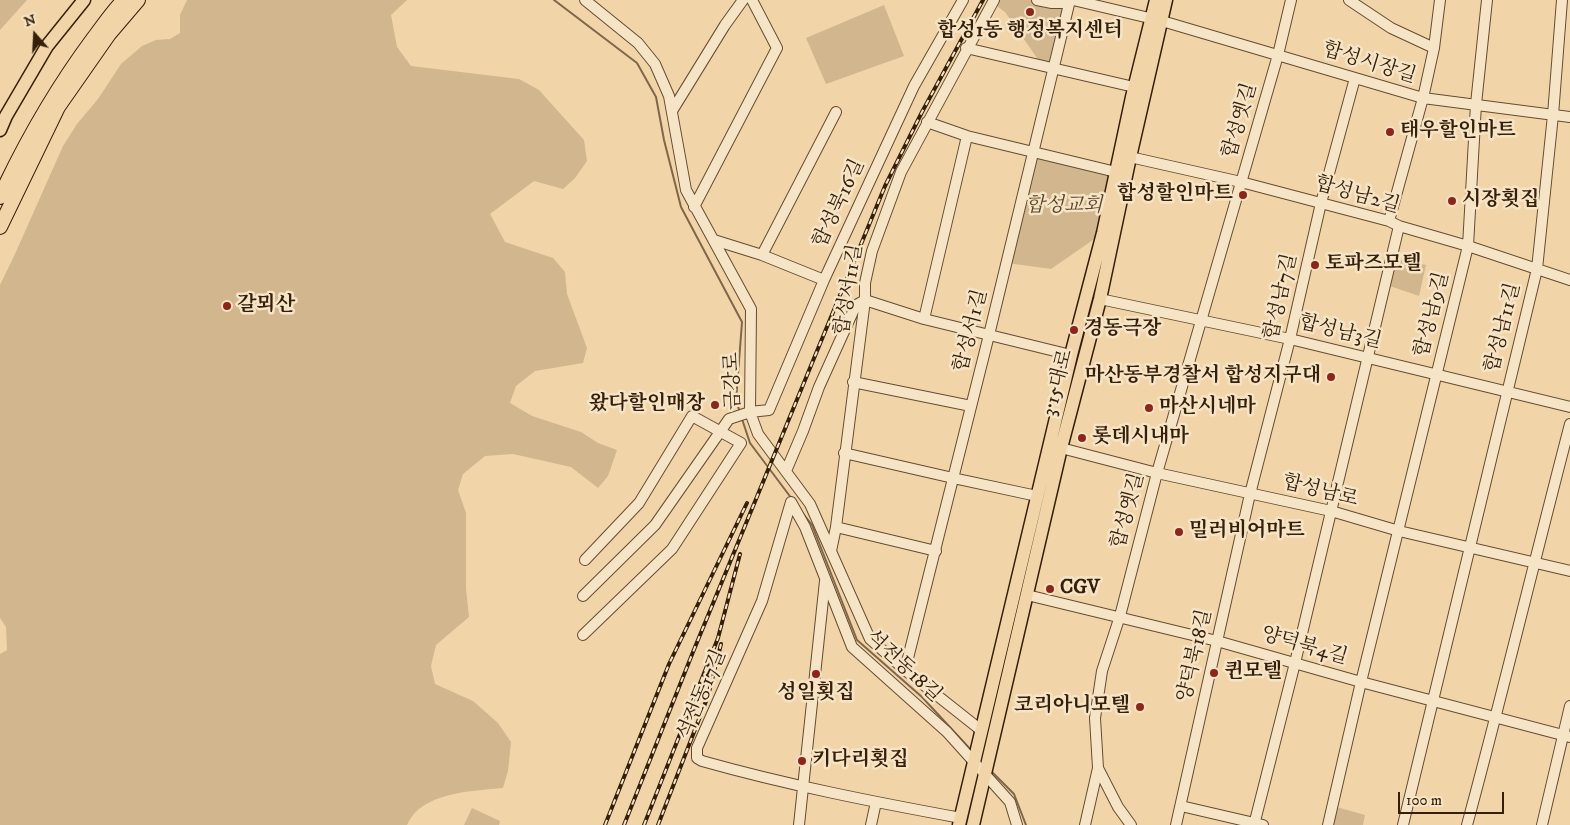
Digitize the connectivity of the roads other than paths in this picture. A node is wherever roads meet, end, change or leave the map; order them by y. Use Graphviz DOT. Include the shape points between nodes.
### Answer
graph roads {
  1 [pos="84,0"];
  2 [pos="124,0"];
  3 [pos="138,0"];
  4 [pos="585,0"];
  5 [pos="743,0"];
  6 [pos="752,0"];
  7 [pos="963,0"];
  8 [pos="994,0"];
  9 [pos="1037,0"];
  10 [pos="1065,0"];
  11 [pos="1072,0"];
  12 [pos="1156,0"];
  13 [pos="1166,0"];
  14 [pos="1291,0"];
  15 [pos="1349,0"];
  16 [pos="1440,0"];
  17 [pos="1487,0"];
  18 [pos="1562,0"];
  19 [pos="1157,20"];
  20 [pos="966,48"];
  21 [pos="1434,48"];
  22 [pos="1278,55"];
  23 [pos="1053,69"];
  24 [pos="1355,78"];
  25 [pos="1134,87"];
  26 [pos="1422,98"];
  27 [pos="1476,104"];
  28 [pos="672,111"];
  29 [pos="836,112"];
  30 [pos="1553,115"];
  31 [pos="1570,117"];
  32 [pos="927,122"];
  33 [pos="0,130"];
  34 [pos="967,136"];
  35 [pos="1033,152"];
  36 [pos="1130,157"];
  37 [pos="1116,172"];
  38 [pos="1241,182"];
  39 [pos="0,197"];
  40 [pos="1321,203"];
  41 [pos="694,207"];
  42 [pos="1388,221"];
  43 [pos="1398,226"];
  44 [pos="0,227"];
  45 [pos="714,240"];
  46 [pos="1468,246"];
  47 [pos="762,255"];
  48 [pos="1537,269"];
  49 [pos="824,280"];
  50 [pos="1570,280"];
  51 [pos="1100,299"];
  52 [pos="865,300"];
  53 [pos="924,319"];
  54 [pos="1201,321"];
  55 [pos="989,334"];
  56 [pos="1290,339"];
  57 [pos="1072,355"];
  58 [pos="1366,358"];
  59 [pos="1436,374"];
  60 [pos="853,382"];
  61 [pos="1506,392"];
  62 [pos="971,406"];
  63 [pos="1570,408"];
  64 [pos="749,412"];
  65 [pos="1570,424"];
  66 [pos="720,432"];
  67 [pos="1061,448"];
  68 [pos="844,453"];
  69 [pos="786,471"];
  70 [pos="1157,473"];
  71 [pos="953,478"];
  72 [pos="1250,494"];
  73 [pos="1037,496"];
  74 [pos="791,502"];
  75 [pos="1331,511"];
  76 [pos="836,527"];
  77 [pos="1399,531"];
  78 [pos="1470,546"];
  79 [pos="831,551"];
  80 [pos="936,551"];
  81 [pos="585,560"];
  82 [pos="1534,562"];
  83 [pos="1570,571"];
  84 [pos="825,578"];
  85 [pos="1027,595"];
  86 [pos="583,596"];
  87 [pos="1120,616"];
  88 [pos="582,635"];
  89 [pos="1217,641"];
  90 [pos="1295,663"];
  91 [pos="905,670"];
  92 [pos="1361,682"];
  93 [pos="1434,702"];
  94 [pos="1570,706"];
  95 [pos="1496,718"];
  96 [pos="981,735"];
  97 [pos="1567,737"];
  98 [pos="980,767"];
  99 [pos="1098,768"];
  100 [pos="803,786"];
  101 [pos="876,802"];
  102 [pos="1181,806"];
  103 [pos="960,822"];
  104 [pos="1257,824"];
  105 [pos="798,825"];
  106 [pos="871,825"];
  107 [pos="973,825"];
  108 [pos="1017,825"];
  109 [pos="1085,825"];
  110 [pos="1131,825"];
  111 [pos="1176,825"];
  112 [pos="1328,825"];
  113 [pos="1403,825"];
  114 [pos="1467,825"];
  115 [pos="1542,825"];
  1 -- 33 [label="main road" via="47,46"];
  2 -- 39 [label="highway" via="58,89 31,133"];
  3 -- 44 [label="highway" via="109,34 58,107"];
  4 -- 28 [label="street, 금강로" via="638,43 656,64"];
  5 -- 28 [label="street" via="724,25"];
  6 -- 41 [label="street" via="777,48"];
  7 -- 49 [label="street, 합성북16길" via="914,86"];
  8 -- 20 [label="street, 합성서11길"];
  9 -- 10 [label="street" via="1052,3"];
  11 -- 19 [label="street, 합성시장길"];
  11 -- 23 [label="street, 합성서1길"];
  12 -- 19 [label="main road, 3·15대로"];
  13 -- 19 [label="main road, 3·15대로"];
  14 -- 22 [label="street, 합성옛길"];
  15 -- 21 [label="street" via="1391,28"];
  16 -- 21 [label="street"];
  17 -- 27 [label="street, 합성남9길"];
  18 -- 30 [label="street, 합성남11길"];
  19 -- 22 [label="street, 합성시장길"];
  19 -- 25 [label="main road, 3·15대로"];
  19 -- 36 [label="main road, 3·15대로"];
  20 -- 23 [label="street"];
  20 -- 32 [label="street, 합성서11길"];
  21 -- 26 [label="street"];
  22 -- 24 [label="street, 합성시장길"];
  22 -- 38 [label="street, 합성옛길"];
  23 -- 25 [label="street"];
  23 -- 35 [label="street, 합성서1길"];
  24 -- 26 [label="street, 합성시장길"];
  24 -- 40 [label="street, 합성남7길"];
  25 -- 37 [label="main road, 3·15대로"];
  26 -- 27 [label="street, 합성시장길"];
  26 -- 42 [label="street"];
  27 -- 30 [label="street, 합성시장길"];
  27 -- 46 [label="street, 합성남9길"];
  28 -- 41 [label="street, 금강로" via="686,190"];
  29 -- 47 [label="street"];
  30 -- 31 [label="street, 합성시장길"];
  30 -- 48 [label="street, 합성남11길"];
  32 -- 34 [label="street"];
  32 -- 52 [label="street, 합성서11길" via="901,172 872,251"];
  34 -- 35 [label="street"];
  34 -- 53 [label="street"];
  35 -- 37 [label="street"];
  35 -- 55 [label="street, 합성서1길"];
  36 -- 38 [label="street, 합성남2길"];
  36 -- 51 [label="main road, 3·15대로"];
  37 -- 57 [label="main road, 3·15대로"];
  38 -- 40 [label="street, 합성남2길"];
  38 -- 54 [label="street, 합성옛길"];
  40 -- 42 [label="street, 합성남2길"];
  40 -- 56 [label="street, 합성남7길"];
  41 -- 45 [label="street, 금강로"];
  42 -- 43 [label="street, 합성남2길"];
  43 -- 46 [label="street, 합성남2길"];
  43 -- 58 [label="street"];
  45 -- 47 [label="street"];
  45 -- 64 [label="street, 금강로" via="750,309"];
  46 -- 48 [label="street, 합성남2길"];
  46 -- 59 [label="street, 합성남9길"];
  47 -- 49 [label="street"];
  48 -- 50 [label="street, 합성남2길"];
  48 -- 61 [label="street, 합성남11길"];
  49 -- 64 [label="street, 합성북16길" via="769,410"];
  51 -- 54 [label="street, 합성남3길"];
  51 -- 67 [label="main road, 3·15대로"];
  52 -- 53 [label="street"];
  52 -- 60 [label="street, 합성서11길"];
  52 -- 69 [label="street" via="856,305"];
  53 -- 55 [label="street"];
  54 -- 56 [label="street, 합성남3길"];
  54 -- 70 [label="street, 합성옛길"];
  55 -- 57 [label="street"];
  55 -- 62 [label="street, 합성서1길"];
  56 -- 58 [label="street, 합성남3길"];
  56 -- 72 [label="street, 합성남7길"];
  57 -- 73 [label="main road, 3·15대로"];
  58 -- 59 [label="street, 합성남3길"];
  58 -- 75 [label="street"];
  59 -- 61 [label="street, 합성남3길"];
  59 -- 77 [label="street, 합성남9길"];
  60 -- 62 [label="street"];
  60 -- 68 [label="street, 합성서11길"];
  61 -- 63 [label="street, 합성남3길"];
  61 -- 78 [label="street, 합성남11길"];
  62 -- 71 [label="street, 합성서1길"];
  64 -- 66 [label="street" via="729,419"];
  64 -- 69 [label="street, 금강로" via="758,434"];
  65 -- 82 [label="street"];
  66 -- 81 [label="street" via="692,416 639,503"];
  66 -- 86 [label="street" via="655,525"];
  66 -- 88 [label="street" via="741,443 672,549"];
  67 -- 70 [label="street, 합성남로"];
  67 -- 85 [label="main road, 3·15대로"];
  68 -- 71 [label="street"];
  68 -- 76 [label="street, 합성서11길"];
  69 -- 79 [label="street, 금강로" via="810,504"];
  70 -- 72 [label="street, 합성남로"];
  70 -- 87 [label="street, 합성옛길"];
  71 -- 73 [label="street"];
  71 -- 80 [label="street, 합성서1길"];
  72 -- 75 [label="street, 합성남로"];
  72 -- 89 [label="street, 양덕북18길"];
  73 -- 96 [label="main road, 3·15대로"];
  74 -- 84 [label="street, 석전동18길" via="805,527"];
  74 -- 100 [label="street, 석전동17길" via="762,601 697,748 697,758 739,772"];
  75 -- 77 [label="street, 합성남로"];
  75 -- 90 [label="street"];
  76 -- 79 [label="street, 합성서11길"];
  76 -- 80 [label="street"];
  77 -- 78 [label="street, 합성남로"];
  77 -- 92 [label="street, 합성남9길"];
  78 -- 82 [label="street, 합성남로"];
  78 -- 93 [label="street, 합성남11길"];
  79 -- 91 [label="street, 금강로" via="870,639"];
  80 -- 91 [label="street, 합성서1길"];
  82 -- 83 [label="street, 합성남로"];
  82 -- 95 [label="street"];
  84 -- 98 [label="street, 석전동18길" via="852,647 947,732"];
  84 -- 100 [label="street"];
  85 -- 87 [label="street, 양덕북4길"];
  85 -- 98 [label="main road, 3·15대로" via="991,746"];
  87 -- 89 [label="street, 양덕북4길"];
  87 -- 99 [label="street, 합성옛길" via="1102,671 1096,718"];
  89 -- 90 [label="street, 양덕북4길"];
  89 -- 102 [label="street, 양덕북18길"];
  90 -- 92 [label="street, 양덕북4길"];
  90 -- 104 [label="street"];
  91 -- 96 [label="street, 금강로"];
  92 -- 93 [label="street, 양덕북4길"];
  92 -- 112 [label="street, 합성남9길"];
  93 -- 95 [label="street, 양덕북4길"];
  93 -- 113 [label="street, 합성남11길"];
  94 -- 97 [label="street"];
  95 -- 97 [label="street, 양덕북4길"];
  95 -- 114 [label="street"];
  96 -- 98 [label="main road, 3·15대로"];
  97 -- 115 [label="street"];
  98 -- 103 [label="main road"];
  98 -- 107 [label="main road"];
  98 -- 108 [label="street, 석전동18길" via="1010,802"];
  99 -- 109 [label="street"];
  99 -- 110 [label="street, 합성옛길"];
  100 -- 101 [label="street, 석전동17길"];
  100 -- 105 [label="street"];
  101 -- 103 [label="street, 석전동17길"];
  101 -- 106 [label="street"];
  102 -- 104 [label="street"];
  102 -- 111 [label="street, 양덕북18길"];
}
